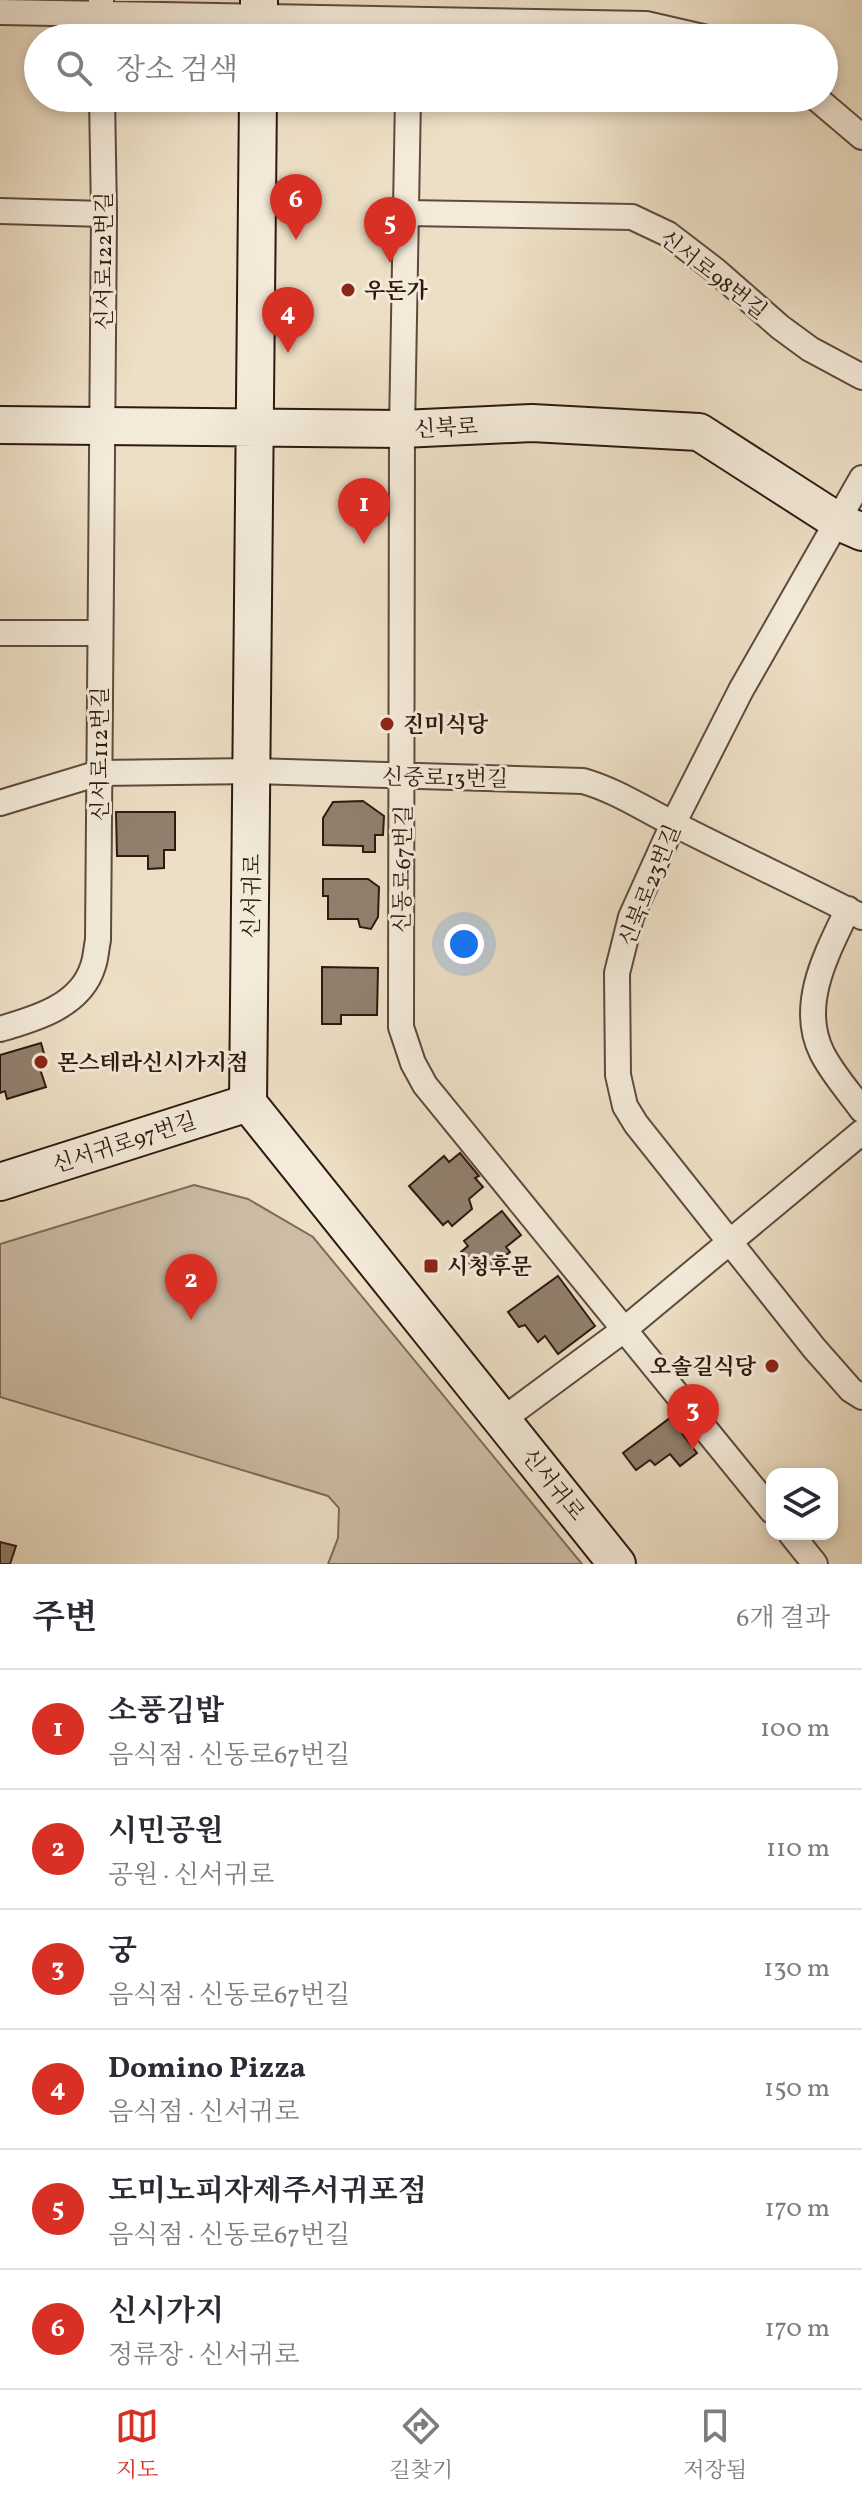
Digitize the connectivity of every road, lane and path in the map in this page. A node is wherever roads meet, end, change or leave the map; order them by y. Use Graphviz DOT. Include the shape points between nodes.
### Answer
graph roads {
  1 [pos="101,6"];
  2 [pos="0,12"];
  3 [pos="259,18"];
  4 [pos="409,20"];
  5 [pos="646,24"];
  6 [pos="102,112"];
  7 [pos="258,112"];
  8 [pos="408,112"];
  9 [pos="833,112"];
  10 [pos="862,137"];
  11 [pos="0,211"];
  12 [pos="407,213"];
  13 [pos="104,214"];
  14 [pos="862,377"];
  15 [pos="0,425"];
  16 [pos="101,425"];
  17 [pos="255,427"];
  18 [pos="402,429"];
  19 [pos="862,478"];
  20 [pos="850,527"];
  21 [pos="0,633"];
  22 [pos="99,633"];
  23 [pos="253,771"];
  24 [pos="99,773"];
  25 [pos="403,777"];
  26 [pos="0,803"];
  27 [pos="673,824"];
  28 [pos="855,913"];
  29 [pos="0,1029"];
  30 [pos="248,1103"];
  31 [pos="862,1110"];
  32 [pos="862,1132"];
  33 [pos="0,1182"];
  34 [pos="730,1243"];
  35 [pos="625,1329"];
  36 [pos="862,1397"];
  37 [pos="502,1420"];
  38 [pos="766,1504"];
  39 [pos="796,1540"];
  40 [pos="617,1564"];
  41 [pos="815,1564"];
  1 -- 2 [label="street"];
  1 -- 3 [label="street"];
  3 -- 4 [label="street"];
  4 -- 5 [label="street"];
  6 -- 13 [label="street, 신서로122번길"];
  7 -- 17 [label="street, 신서귀로"];
  8 -- 12 [label="street, 신동로67번길"];
  9 -- 10 [label="street"];
  11 -- 13 [label="street"];
  12 -- 14 [label="street, 신서로98번길" via="632,217 668,234 810,349"];
  12 -- 18 [label="street, 신동로67번길"];
  13 -- 16 [label="street, 신서로122번길"];
  15 -- 16 [label="street, 신북로"];
  16 -- 17 [label="street, 신북로"];
  16 -- 22 [label="street, 신서로112번길"];
  17 -- 18 [label="street, 신북로"];
  17 -- 23 [label="street, 신서귀로"];
  18 -- 20 [label="street, 신북로" via="532,423 699,432"];
  18 -- 25 [label="street, 신동로67번길"];
  19 -- 20 [label="street, 신북로23번길"];
  20 -- 27 [label="street, 신북로23번길" via="741,690"];
  21 -- 22 [label="street"];
  22 -- 24 [label="street, 신서로112번길"];
  23 -- 24 [label="street, 신중로13번길"];
  23 -- 25 [label="street, 신중로13번길"];
  23 -- 30 [label="street, 신서귀로"];
  24 -- 26 [label="street, 신중로13번길"];
  24 -- 29 [label="street, 신서로112번길" via="98,940 93,969 64,1003 41,1017"];
  25 -- 27 [label="street, 신중로13번길" via="583,781 631,799"];
  25 -- 35 [label="street, 신동로67번길" via="401,1027 413,1063 425,1085"];
  27 -- 28 [label="street, 신중로13번길"];
  27 -- 34 [label="street, 신북로23번길" via="631,917 621,953 618,1075 625,1106 636,1124"];
  28 -- 31 [label="street" via="817,981 812,1017 822,1053"];
  30 -- 33 [label="street, 신서귀로97번길"];
  30 -- 37 [label="street, 신서귀로"];
  32 -- 34 [label="street"];
  34 -- 35 [label="street"];
  34 -- 36 [label="street, 신북로23번길" via="814,1348"];
  35 -- 37 [label="street"];
  35 -- 38 [label="street, 신동로67번길"];
  37 -- 40 [label="street, 신서귀로"];
  39 -- 41 [label="street"];
}
